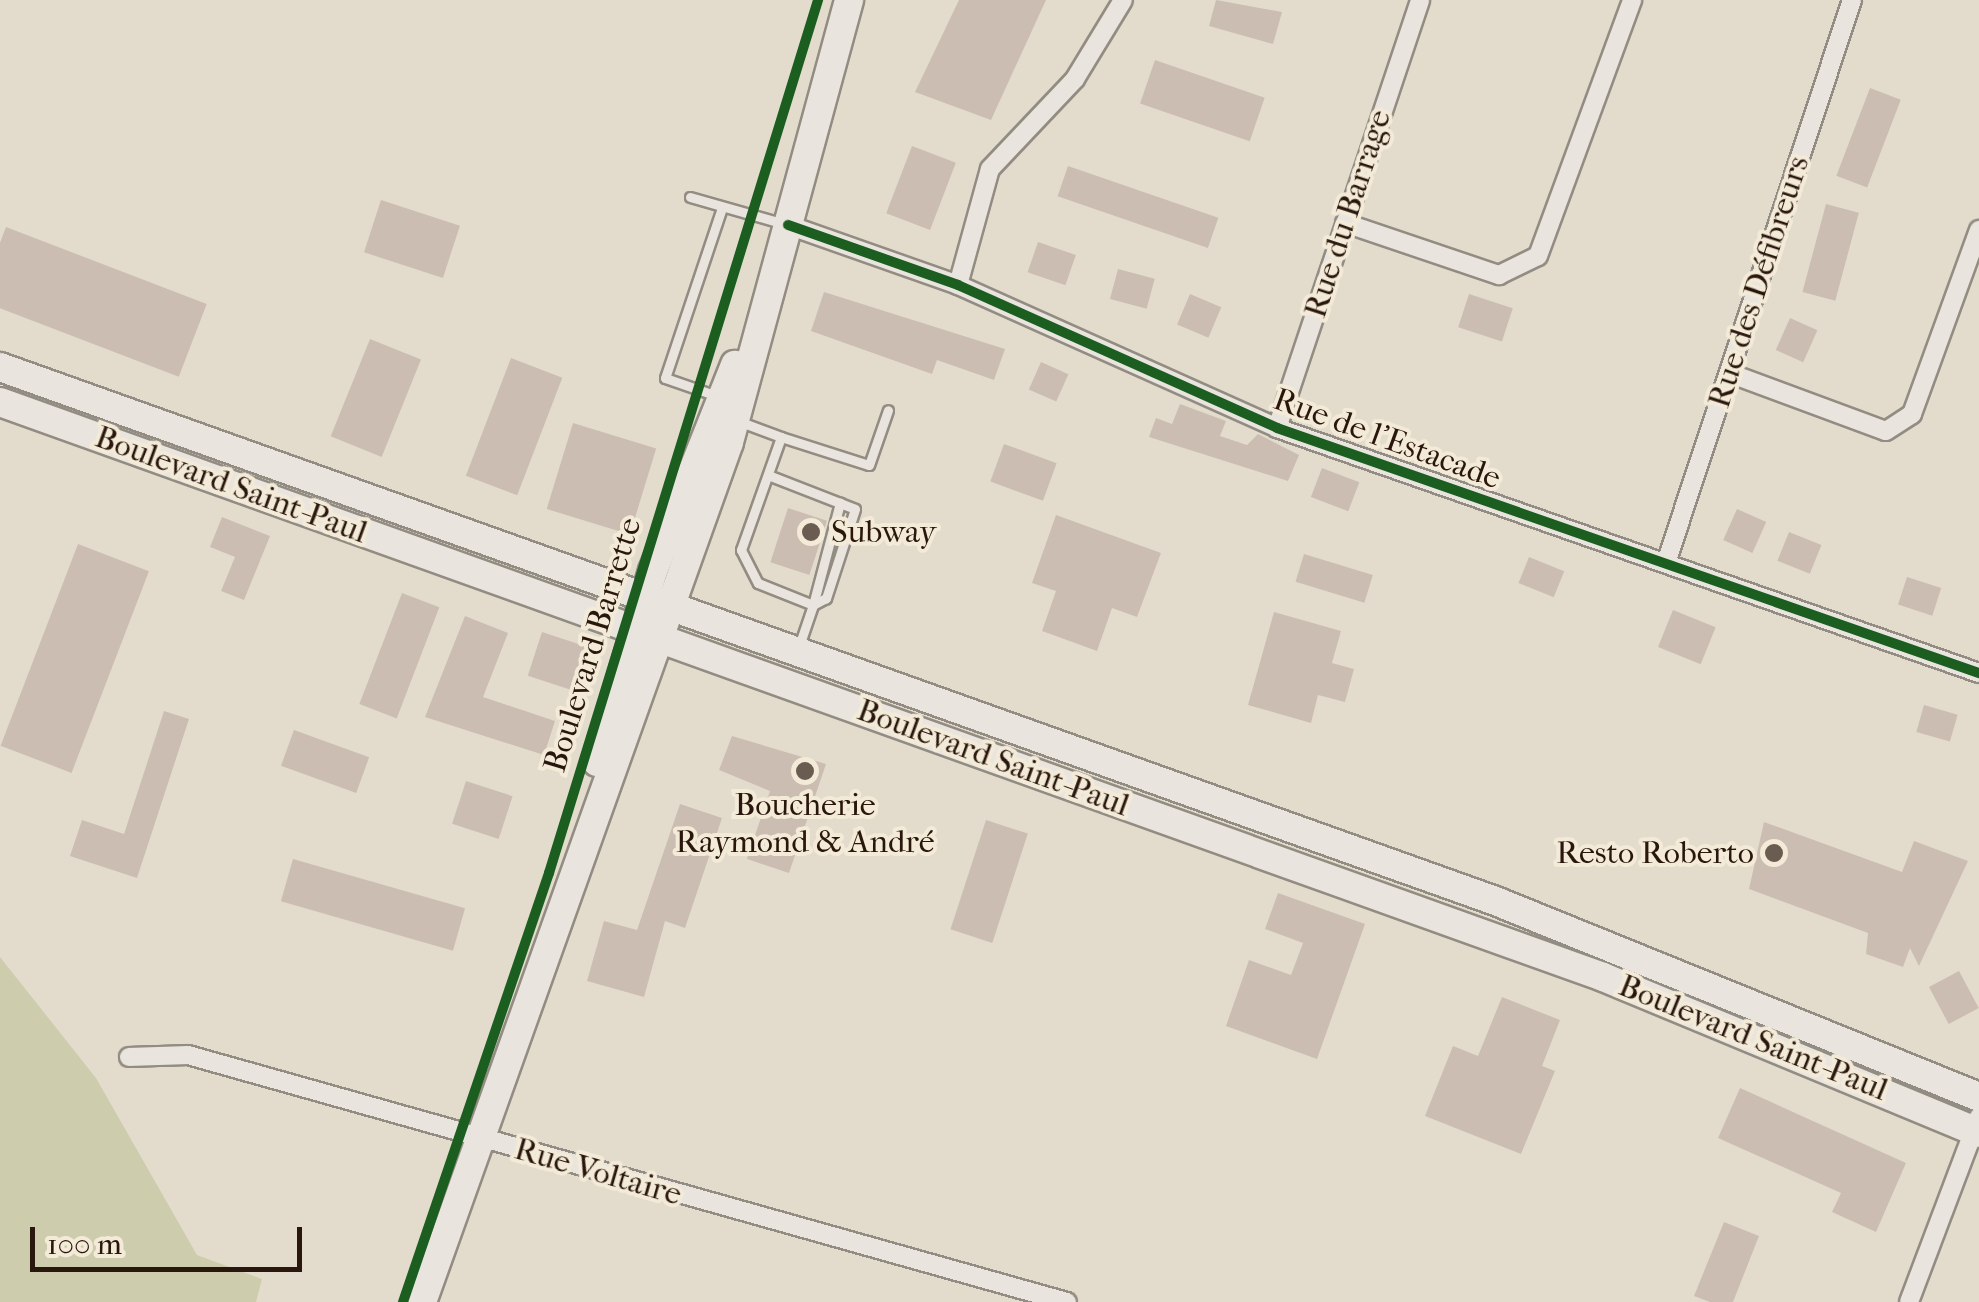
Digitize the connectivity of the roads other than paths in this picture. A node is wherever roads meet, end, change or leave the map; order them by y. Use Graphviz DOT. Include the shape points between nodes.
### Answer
graph roads {
  1 [pos="849,0"];
  2 [pos="1124,0"];
  3 [pos="1420,0"];
  4 [pos="1632,0"];
  5 [pos="1852,0"];
  6 [pos="690,197"];
  7 [pos="722,208"];
  8 [pos="1346,223"];
  9 [pos="788,224"];
  10 [pos="1979,230"];
  11 [pos="958,285"];
  12 [pos="0,367"];
  13 [pos="1730,373"];
  14 [pos="0,402"];
  15 [pos="727,408"];
  16 [pos="888,410"];
  17 [pos="1277,428"];
  18 [pos="781,437"];
  19 [pos="768,476"];
  20 [pos="840,504"];
  21 [pos="1666,563"];
  22 [pos="658,601"];
  23 [pos="814,605"];
  24 [pos="646,634"];
  25 [pos="798,651"];
  26 [pos="1979,673"];
  27 [pos="128,1058"];
  28 [pos="1979,1096"];
  29 [pos="1977,1127"];
  30 [pos="478,1136"];
  31 [pos="422,1302"];
  32 [pos="1068,1302"];
  33 [pos="1909,1302"];
  1 -- 9 [label="main road, Boulevard Barrette"];
  2 -- 11 [label="street" via="1075,80 990,169"];
  3 -- 8 [label="street, Rue du Barrage"];
  4 -- 8 [label="street" via="1538,256 1498,275"];
  5 -- 13 [label="street, Rue des Défibreurs"];
  6 -- 7 [label="lane"];
  7 -- 9 [label="lane"];
  7 -- 15 [label="lane" via="665,378"];
  8 -- 17 [label="street, Rue du Barrage"];
  9 -- 11 [label="street, Rue de l'Estacade"];
  9 -- 15 [label="main road, Boulevard Barrette"];
  10 -- 13 [label="street" via="1912,414 1886,431"];
  11 -- 17 [label="street, Rue de l'Estacade"];
  12 -- 22 [label="main road, Boulevard Saint-Paul"];
  13 -- 21 [label="street, Rue des Défibreurs"];
  14 -- 24 [label="main road, Boulevard Saint-Paul"];
  15 -- 18 [label="lane"];
  15 -- 22 [label="main road, Boulevard Barrette"];
  15 -- 22 [label="main road, Boulevard Barrette" via="702,434 685,479"];
  16 -- 18 [label="lane" via="869,464"];
  17 -- 21 [label="street, Rue de l'Estacade"];
  18 -- 19 [label="lane"];
  19 -- 20 [label="lane"];
  19 -- 23 [label="lane" via="741,550 758,583"];
  20 -- 23 [label="lane"];
  20 -- 23 [label="lane" via="855,509 826,598"];
  21 -- 26 [label="street, Rue de l'Estacade"];
  22 -- 24 [label="main road, Boulevard Barrette"];
  22 -- 25 [label="main road, Boulevard Saint-Paul"];
  23 -- 25 [label="lane"];
  24 -- 29 [label="main road, Boulevard Saint-Paul" via="1603,977"];
  24 -- 30 [label="main road, Boulevard Barrette"];
  25 -- 28 [label="main road, Boulevard Saint-Paul" via="1598,939"];
  27 -- 30 [label="street, Rue Voltaire" via="188,1054"];
  29 -- 33 [label="street"];
  30 -- 31 [label="main road, Boulevard Barrette"];
  30 -- 32 [label="street, Rue Voltaire"];
}
